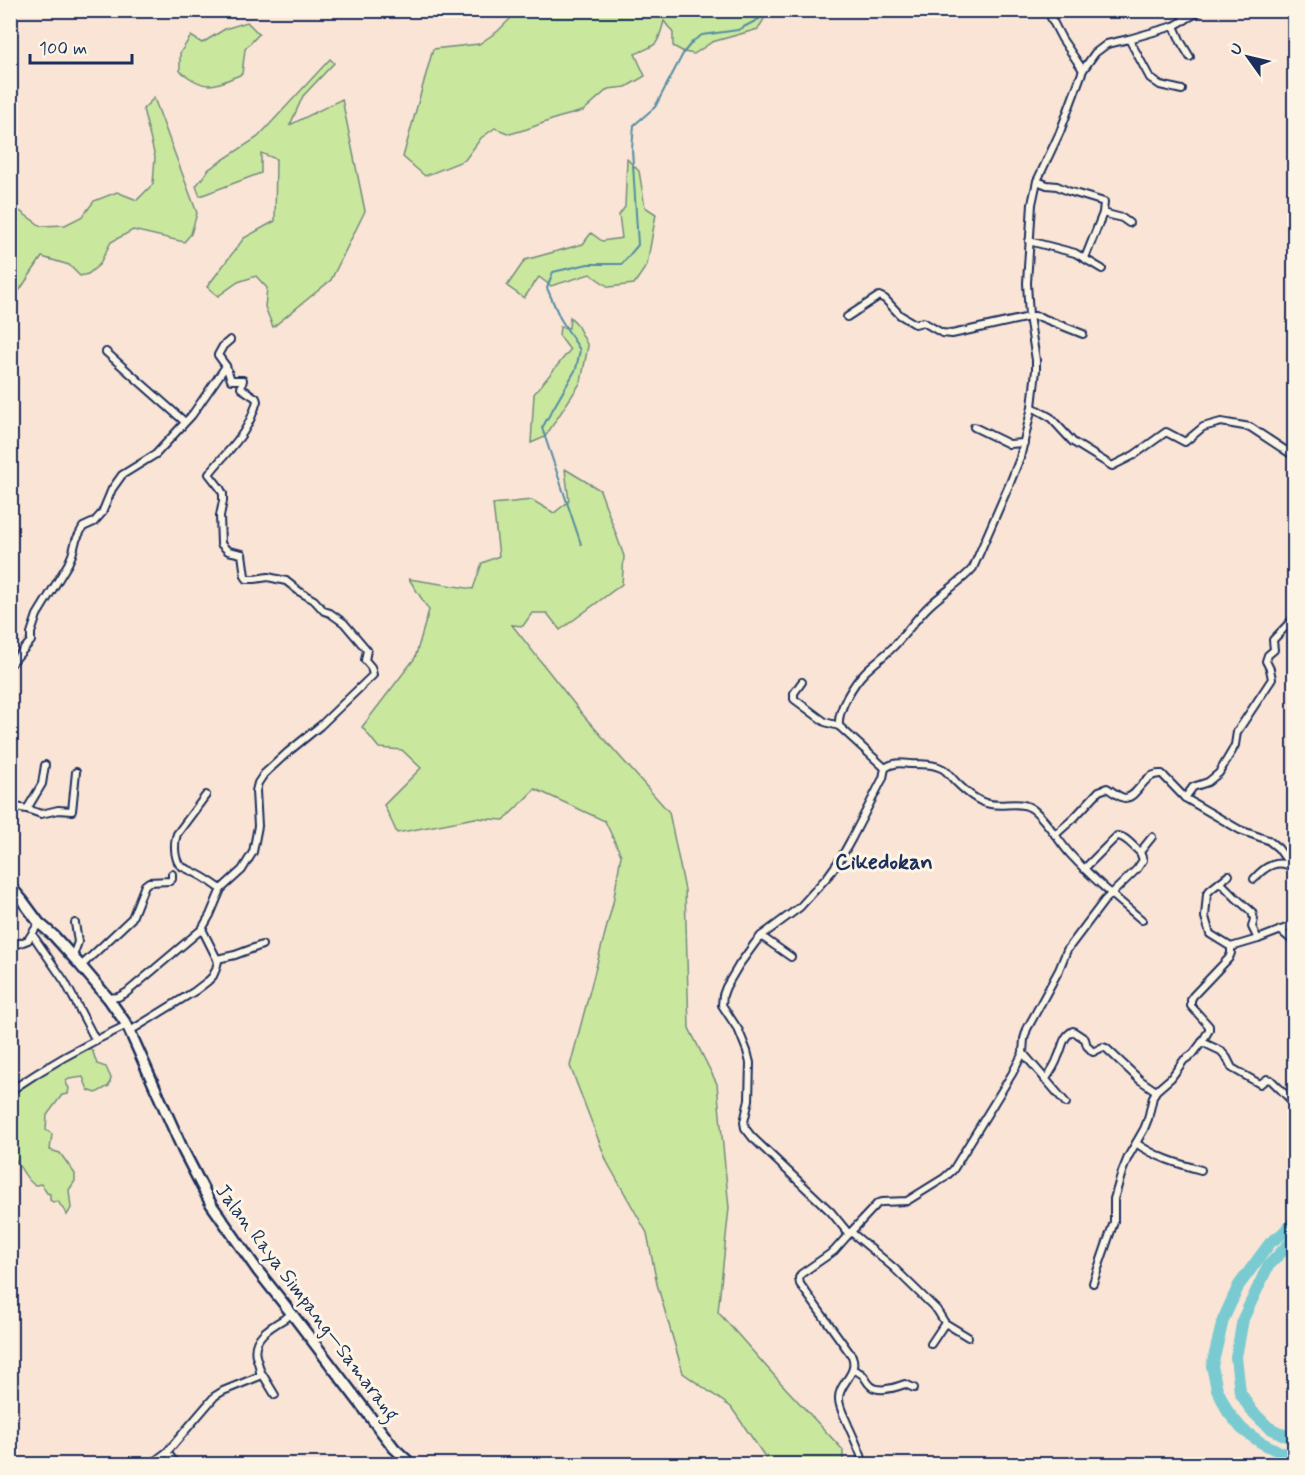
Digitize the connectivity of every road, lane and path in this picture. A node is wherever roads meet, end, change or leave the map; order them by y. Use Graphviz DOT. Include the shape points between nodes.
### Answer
graph roads {
  1 [pos="1047,10"];
  2 [pos="1179,10"];
  3 [pos="1202,10"];
  4 [pos="1185,20"];
  5 [pos="1174,26"];
  6 [pos="1129,39"];
  7 [pos="1190,57"];
  8 [pos="1083,70"];
  9 [pos="1182,90"];
  10 [pos="1037,181"];
  11 [pos="1103,213"];
  12 [pos="1129,223"];
  13 [pos="1029,241"];
  14 [pos="1085,258"];
  15 [pos="1101,269"];
  16 [pos="1029,316"];
  17 [pos="847,317"];
  18 [pos="1083,334"];
  19 [pos="230,340"];
  20 [pos="106,352"];
  21 [pos="226,366"];
  22 [pos="1032,407"];
  23 [pos="185,422"];
  24 [pos="974,427"];
  25 [pos="1024,443"];
  26 [pos="1294,456"];
  27 [pos="1294,618"];
  28 [pos="10,665"];
  29 [pos="802,682"];
  30 [pos="839,726"];
  31 [pos="45,765"];
  32 [pos="885,768"];
  33 [pos="76,772"];
  34 [pos="206,795"];
  35 [pos="1185,798"];
  36 [pos="10,806"];
  37 [pos="27,809"];
  38 [pos="1055,835"];
  39 [pos="1152,837"];
  40 [pos="1140,852"];
  41 [pos="1293,868"];
  42 [pos="1084,869"];
  43 [pos="172,874"];
  44 [pos="1229,875"];
  45 [pos="1254,879"];
  46 [pos="1220,882"];
  47 [pos="10,886"];
  48 [pos="222,889"];
  49 [pos="1111,895"];
  50 [pos="1142,920"];
  51 [pos="39,923"];
  52 [pos="75,923"];
  53 [pos="1294,923"];
  54 [pos="202,929"];
  55 [pos="1280,930"];
  56 [pos="32,934"];
  57 [pos="761,936"];
  58 [pos="1258,939"];
  59 [pos="1294,942"];
  60 [pos="262,945"];
  61 [pos="10,947"];
  62 [pos="1231,947"];
  63 [pos="73,956"];
  64 [pos="791,957"];
  65 [pos="217,959"];
  66 [pos="81,966"];
  67 [pos="108,998"];
  68 [pos="129,1028"];
  69 [pos="95,1039"];
  70 [pos="1202,1042"];
  71 [pos="1023,1053"];
  72 [pos="1045,1080"];
  73 [pos="10,1091"];
  74 [pos="1156,1092"];
  75 [pos="1066,1103"];
  76 [pos="1294,1103"];
  77 [pos="1136,1143"];
  78 [pos="1201,1170"];
  79 [pos="850,1233"];
  80 [pos="1093,1283"];
  81 [pos="290,1310"];
  82 [pos="945,1323"];
  83 [pos="968,1337"];
  84 [pos="931,1344"];
  85 [pos="853,1370"];
  86 [pos="261,1372"];
  87 [pos="914,1388"];
  88 [pos="275,1395"];
  89 [pos="167,1452"];
  90 [pos="151,1464"];
  91 [pos="176,1464"];
  92 [pos="411,1464"];
  93 [pos="864,1464"];
  1 -- 8 [label="street"];
  2 -- 4 [label="street"];
  3 -- 4 [label="street"];
  4 -- 5 [label="street"];
  5 -- 6 [label="street"];
  5 -- 7 [label="street"];
  6 -- 8 [label="street" via="1100,48"];
  6 -- 9 [label="street" via="1154,81"];
  8 -- 10 [label="street"];
  10 -- 11 [label="street" via="1103,201"];
  10 -- 13 [label="street"];
  11 -- 12 [label="street"];
  11 -- 14 [label="street"];
  13 -- 14 [label="street"];
  13 -- 16 [label="street"];
  14 -- 15 [label="street"];
  16 -- 17 [label="street" via="947,334 922,322 915,324 879,296"];
  16 -- 18 [label="street"];
  16 -- 22 [label="street" via="1036,370"];
  19 -- 21 [label="street" via="218,355"];
  20 -- 23 [label="street"];
  21 -- 23 [label="street"];
  21 -- 48 [label="street" via="231,379 243,380 241,388 257,400 244,432 208,474 223,494 221,544 228,551 242,554 247,579 268,577 286,581 344,623 367,650 365,660 373,675 264,774 256,791 258,826 253,852 242,870"];
  22 -- 25 [label="street"];
  22 -- 26 [label="street" via="1050,417 1073,442 1112,466 1166,432 1185,442 1203,427 1219,422 1250,428"];
  23 -- 28 [label="street" via="156,454 122,475 102,513 83,527 71,559 37,615 31,641"];
  24 -- 25 [label="street" via="1009,444"];
  25 -- 30 [label="street" via="973,568 865,672 845,703"];
  27 -- 35 [label="street" via="1273,641 1274,650 1266,661 1272,679 1237,732 1226,761 1215,777 1192,787"];
  29 -- 30 [label="street" via="794,699 823,721"];
  30 -- 32 [label="street"];
  31 -- 37 [label="street" via="42,784"];
  32 -- 38 [label="street" via="898,763 941,768 984,803 1030,807"];
  32 -- 57 [label="street" via="852,838 828,876 800,907"];
  33 -- 37 [label="street" via="72,811 41,814"];
  34 -- 48 [label="street" via="177,834 178,861"];
  35 -- 38 [label="street" via="1165,775 1157,773 1127,798 1107,788 1099,791"];
  35 -- 41 [label="street" via="1240,830 1268,840"];
  36 -- 37 [label="street"];
  38 -- 42 [label="street"];
  39 -- 40 [label="street"];
  40 -- 42 [label="street" via="1117,836"];
  40 -- 49 [label="street" via="1141,864"];
  41 -- 45 [label="street" via="1267,866"];
  42 -- 49 [label="street"];
  43 -- 66 [label="street" via="168,882 152,881 145,885 132,918"];
  44 -- 46 [label="street"];
  46 -- 58 [label="street" via="1252,912 1252,927"];
  46 -- 62 [label="street" via="1207,894 1205,917 1210,934"];
  47 -- 51 [label="main road, Jalan Raya Simpang—Samarang"];
  48 -- 54 [label="street"];
  49 -- 50 [label="street"];
  49 -- 71 [label="street" via="1067,950 1027,1029"];
  51 -- 56 [label="street"];
  51 -- 63 [label="main road, Jalan Raya Simpang—Samarang"];
  52 -- 63 [label="street" via="78,942"];
  53 -- 55 [label="street"];
  54 -- 65 [label="street"];
  54 -- 67 [label="street" via="126,993"];
  55 -- 58 [label="street"];
  55 -- 59 [label="street"];
  56 -- 61 [label="street" via="28,940"];
  56 -- 69 [label="street" via="65,982"];
  57 -- 64 [label="street"];
  57 -- 79 [label="street" via="739,965 722,998 750,1063 744,1122 752,1137"];
  58 -- 62 [label="street"];
  60 -- 65 [label="street"];
  62 -- 70 [label="street" via="1229,958 1191,1000 1191,1006 1209,1026"];
  63 -- 66 [label="main road, Jalan Raya Simpang—Samarang"];
  65 -- 68 [label="street" via="208,981"];
  66 -- 67 [label="main road, Jalan Raya Simpang—Samarang"];
  67 -- 68 [label="main road, Jalan Raya Simpang—Samarang"];
  68 -- 69 [label="street"];
  68 -- 81 [label="main road, Jalan Raya Simpang—Samarang" via="200,1185 238,1243"];
  69 -- 73 [label="street"];
  70 -- 74 [label="street"];
  70 -- 76 [label="street" via="1221,1051 1241,1075 1260,1084 1271,1080"];
  71 -- 72 [label="street"];
  71 -- 79 [label="street" via="953,1170 907,1201 878,1203"];
  72 -- 74 [label="street" via="1059,1057 1064,1038 1073,1031 1085,1039 1093,1052 1106,1048"];
  72 -- 75 [label="street"];
  74 -- 77 [label="street"];
  77 -- 78 [label="street"];
  77 -- 80 [label="street" via="1114,1198 1114,1222"];
  79 -- 82 [label="street" via="894,1268"];
  79 -- 85 [label="street" via="799,1279 852,1356"];
  81 -- 86 [label="street" via="258,1338 256,1351"];
  81 -- 92 [label="main road, Jalan Raya Simpang—Samarang" via="394,1448"];
  82 -- 83 [label="street"];
  82 -- 84 [label="street"];
  85 -- 87 [label="street" via="863,1374 876,1388 905,1384"];
  85 -- 93 [label="street" via="839,1401"];
  86 -- 88 [label="street"];
  86 -- 89 [label="street" via="260,1376 215,1396"];
  89 -- 90 [label="street"];
  89 -- 91 [label="street"];
}
